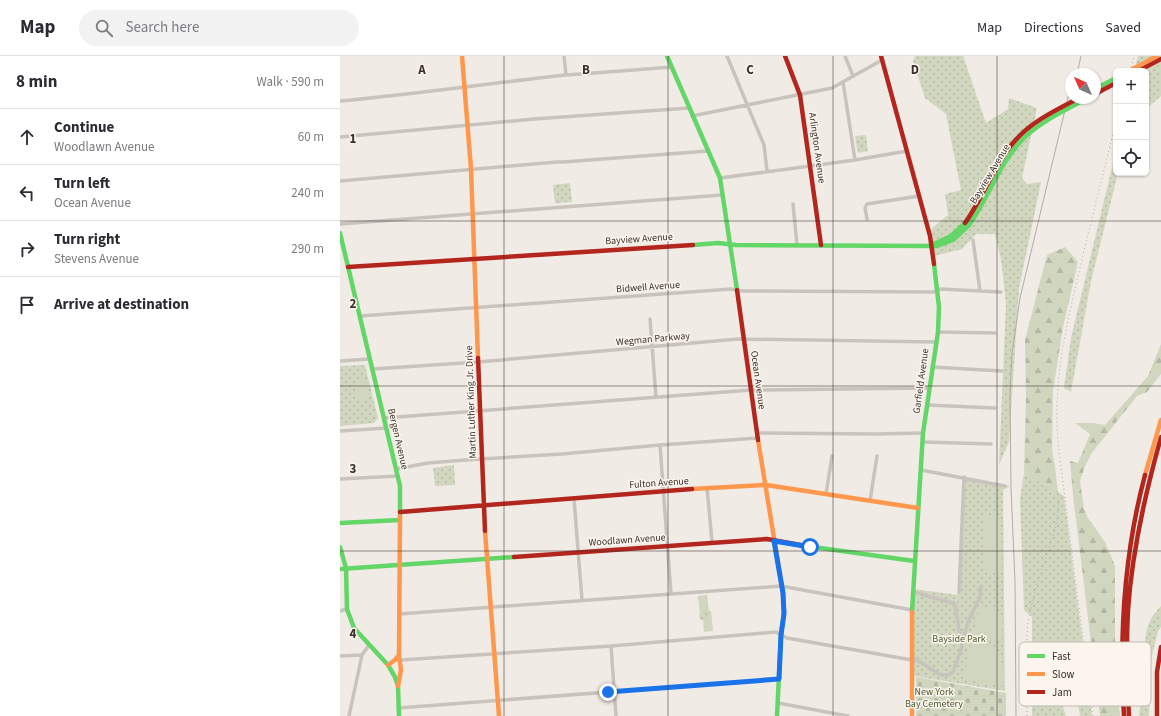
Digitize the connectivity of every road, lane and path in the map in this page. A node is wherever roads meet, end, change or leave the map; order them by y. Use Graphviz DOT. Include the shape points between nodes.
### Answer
graph roads {
  1 [pos="462,56"];
  2 [pos="564,56"];
  3 [pos="667,56"];
  4 [pos="727,56"];
  5 [pos="785,56"];
  6 [pos="845,56"];
  7 [pos="1157,56"];
  8 [pos="881,58"];
  9 [pos="1161,59"];
  10 [pos="672,68"];
  11 [pos="1135,68"];
  12 [pos="1144,68"];
  13 [pos="566,75"];
  14 [pos="853,76"];
  15 [pos="1113,80"];
  16 [pos="844,82"];
  17 [pos="1113,85"];
  18 [pos="465,86"];
  19 [pos="1101,86"];
  20 [pos="1101,91"];
  21 [pos="800,94"];
  22 [pos="340,101"];
  23 [pos="1068,104"];
  24 [pos="1077,104"];
  25 [pos="748,105"];
  26 [pos="689,108"];
  27 [pos="692,116"];
  28 [pos="468,125"];
  29 [pos="340,137"];
  30 [pos="708,151"];
  31 [pos="907,151"];
  32 [pos="855,160"];
  33 [pos="810,166"];
  34 [pos="471,169"];
  35 [pos="767,172"];
  36 [pos="720,178"];
  37 [pos="340,181"];
  38 [pos="722,195"];
  39 [pos="918,196"];
  40 [pos="793,204"];
  41 [pos="472,214"];
  42 [pos="867,219"];
  43 [pos="340,224"];
  44 [pos="967,224"];
  45 [pos="340,233"];
  46 [pos="972,240"];
  47 [pos="730,244"];
  48 [pos="797,245"];
  49 [pos="821,245"];
  50 [pos="932,245"];
  51 [pos="474,259"];
  52 [pos="348,267"];
  53 [pos="738,291"];
  54 [pos="937,291"];
  55 [pos="980,291"];
  56 [pos="1001,292"];
  57 [pos="476,308"];
  58 [pos="360,316"];
  59 [pos="650,319"];
  60 [pos="938,332"];
  61 [pos="995,333"];
  62 [pos="744,340"];
  63 [pos="936,342"];
  64 [pos="652,347"];
  65 [pos="370,359"];
  66 [pos="340,361"];
  67 [pos="478,362"];
  68 [pos="932,368"];
  69 [pos="373,369"];
  70 [pos="1002,371"];
  71 [pos="929,388"];
  72 [pos="751,390"];
  73 [pos="656,397"];
  74 [pos="927,405"];
  75 [pos="995,408"];
  76 [pos="480,410"];
  77 [pos="384,418"];
  78 [pos="1161,420"];
  79 [pos="387,428"];
  80 [pos="340,431"];
  81 [pos="757,432"];
  82 [pos="923,433"];
  83 [pos="1161,437"];
  84 [pos="758,438"];
  85 [pos="923,442"];
  86 [pos="991,444"];
  87 [pos="660,445"];
  88 [pos="832,456"];
  89 [pos="877,456"];
  90 [pos="482,459"];
  91 [pos="396,469"];
  92 [pos="921,470"];
  93 [pos="398,476"];
  94 [pos="964,477"];
  95 [pos="340,479"];
  96 [pos="766,485"];
  97 [pos="1005,486"];
  98 [pos="707,488"];
  99 [pos="664,492"];
  100 [pos="826,494"];
  101 [pos="574,499"];
  102 [pos="870,501"];
  103 [pos="484,506"];
  104 [pos="918,508"];
  105 [pos="400,512"];
  106 [pos="400,520"];
  107 [pos="340,523"];
  108 [pos="774,541"];
  109 [pos="712,542"];
  110 [pos="668,546"];
  111 [pos="340,547"];
  112 [pos="579,552"];
  113 [pos="488,559"];
  114 [pos="914,562"];
  115 [pos="400,565"];
  116 [pos="340,568"];
  117 [pos="346,568"];
  118 [pos="781,586"];
  119 [pos="981,586"];
  120 [pos="913,592"];
  121 [pos="959,593"];
  122 [pos="671,594"];
  123 [pos="582,600"];
  124 [pos="492,608"];
  125 [pos="347,610"];
  126 [pos="912,610"];
  127 [pos="340,611"];
  128 [pos="399,614"];
  129 [pos="781,635"];
  130 [pos="962,642"];
  131 [pos="1121,642"];
  132 [pos="1127,642"];
  133 [pos="369,645"];
  134 [pos="611,646"];
  135 [pos="1161,647"];
  136 [pos="495,653"];
  137 [pos="362,655"];
  138 [pos="399,655"];
  139 [pos="340,656"];
  140 [pos="912,658"];
  141 [pos="401,660"];
  142 [pos="388,665"];
  143 [pos="779,679"];
  144 [pos="398,686"];
  145 [pos="614,691"];
  146 [pos="499,700"];
  147 [pos="778,703"];
  148 [pos="1124,706"];
  149 [pos="1129,706"];
  150 [pos="398,708"];
  151 [pos="349,716"];
  152 [pos="399,716"];
  153 [pos="500,716"];
  154 [pos="616,716"];
  155 [pos="777,716"];
  156 [pos="848,716"];
  157 [pos="912,716"];
  158 [pos="1124,716"];
  159 [pos="1129,716"];
  160 [pos="1157,716"];
  1 -- 18 [label="main road, Martin Luther King Jr. Drive"];
  2 -- 13 [label="street"];
  3 -- 10 [label="main road, Ocean Avenue"];
  4 -- 25 [label="street"];
  5 -- 21 [label="main road, Arlington Avenue"];
  6 -- 14 [label="street"];
  7 -- 11 [label="main road, bridge"];
  8 -- 14 [label="street"];
  8 -- 31 [label="main road, Garfield Avenue"];
  9 -- 12 [label="main road"];
  10 -- 13 [label="street"];
  10 -- 26 [label="main road, Ocean Avenue"];
  13 -- 18 [label="street"];
  14 -- 16 [label="street"];
  15 -- 19 [label="main road"];
  16 -- 21 [label="street" via="832,88"];
  16 -- 32 [label="street"];
  17 -- 20 [label="main road"];
  18 -- 22 [label="street"];
  18 -- 28 [label="main road, Martin Luther King Jr. Drive"];
  21 -- 25 [label="street"];
  21 -- 33 [label="main road, Arlington Avenue"];
  23 -- 44 [label="main road, Bayview Avenue, bridge" via="1039,120 1020,136 1007,153"];
  24 -- 44 [label="main road, Bayview Avenue, bridge" via="1042,123 1023,139 1009,157 977,213"];
  25 -- 27 [label="street"];
  25 -- 35 [label="street" via="764,145"];
  26 -- 27 [label="main road, Ocean Avenue"];
  26 -- 28 [label="street"];
  27 -- 30 [label="main road, Ocean Avenue"];
  28 -- 29 [label="street"];
  28 -- 34 [label="main road, Martin Luther King Jr. Drive"];
  30 -- 34 [label="street"];
  30 -- 36 [label="main road, Ocean Avenue"];
  31 -- 32 [label="street"];
  31 -- 39 [label="main road, Garfield Avenue"];
  32 -- 33 [label="street"];
  33 -- 35 [label="street"];
  33 -- 49 [label="main road, Arlington Avenue"];
  34 -- 37 [label="street"];
  34 -- 41 [label="main road, Martin Luther King Jr. Drive"];
  35 -- 36 [label="street"];
  36 -- 38 [label="main road, Ocean Avenue"];
  38 -- 41 [label="street"];
  38 -- 47 [label="main road, Ocean Avenue"];
  39 -- 42 [label="street" via="869,203 865,208"];
  39 -- 50 [label="main road, Garfield Avenue"];
  40 -- 48 [label="street"];
  41 -- 43 [label="street"];
  41 -- 51 [label="main road, Martin Luther King Jr. Drive"];
  44 -- 50 [label="main road, Bayview Avenue" via="951,236"];
  45 -- 52 [label="main road, Bergen Avenue"];
  46 -- 55 [label="street"];
  47 -- 48 [label="main road, Bayview Avenue"];
  47 -- 51 [label="main road, Bayview Avenue"];
  47 -- 53 [label="main road, Ocean Avenue"];
  48 -- 49 [label="main road, Bayview Avenue"];
  49 -- 50 [label="main road, Bayview Avenue"];
  50 -- 54 [label="main road, Garfield Avenue"];
  51 -- 52 [label="main road, Bayview Avenue"];
  51 -- 57 [label="main road, Martin Luther King Jr. Drive"];
  52 -- 58 [label="main road, Bergen Avenue"];
  53 -- 54 [label="street, Bidwell Avenue"];
  53 -- 57 [label="street, Bidwell Avenue" via="731,289"];
  53 -- 62 [label="main road, Ocean Avenue"];
  54 -- 55 [label="street, Bidwell Avenue"];
  54 -- 60 [label="main road, Garfield Avenue"];
  55 -- 56 [label="street, Bidwell Avenue"];
  57 -- 58 [label="street, Bidwell Avenue"];
  57 -- 67 [label="main road, Martin Luther King Jr. Drive"];
  58 -- 65 [label="main road, Bergen Avenue"];
  59 -- 64 [label="street"];
  60 -- 61 [label="street"];
  60 -- 63 [label="main road, Garfield Avenue"];
  62 -- 63 [label="street, Wegman Parkway"];
  62 -- 64 [label="street, Wegman Parkway"];
  62 -- 72 [label="main road, Ocean Avenue"];
  63 -- 68 [label="main road, Garfield Avenue"];
  64 -- 67 [label="street, Wegman Parkway"];
  64 -- 73 [label="street"];
  65 -- 66 [label="street"];
  65 -- 69 [label="main road, Bergen Avenue"];
  67 -- 69 [label="street, Wegman Parkway"];
  67 -- 76 [label="main road, Martin Luther King Jr. Drive"];
  68 -- 70 [label="street"];
  68 -- 71 [label="main road, Garfield Avenue"];
  69 -- 77 [label="main road, Bergen Avenue"];
  71 -- 72 [label="street"];
  71 -- 74 [label="main road, Garfield Avenue"];
  72 -- 73 [label="street"];
  72 -- 81 [label="main road, Ocean Avenue"];
  73 -- 76 [label="street"];
  74 -- 75 [label="street"];
  74 -- 82 [label="main road, Garfield Avenue"];
  76 -- 77 [label="street"];
  76 -- 90 [label="main road, Martin Luther King Jr. Drive"];
  77 -- 79 [label="main road, Bergen Avenue"];
  78 -- 131 [label="main road" via="1140,492 1127,566"];
  79 -- 80 [label="street"];
  79 -- 91 [label="main road, Bergen Avenue"];
  81 -- 82 [label="street"];
  81 -- 84 [label="main road, Ocean Avenue"];
  82 -- 85 [label="main road, Garfield Avenue"];
  83 -- 132 [label="main road" via="1144,501 1132,571"];
  84 -- 87 [label="street"];
  84 -- 96 [label="main road, Ocean Avenue"];
  85 -- 86 [label="street"];
  85 -- 92 [label="main road, Garfield Avenue"];
  87 -- 90 [label="street"];
  87 -- 99 [label="street"];
  88 -- 100 [label="street"];
  89 -- 102 [label="street"];
  90 -- 91 [label="street" via="428,463"];
  90 -- 103 [label="main road, Martin Luther King Jr. Drive"];
  91 -- 93 [label="main road, Bergen Avenue"];
  92 -- 94 [label="street"];
  92 -- 104 [label="main road, Garfield Avenue"];
  93 -- 95 [label="street"];
  93 -- 105 [label="main road, Bergen Avenue"];
  94 -- 97 [label="street"];
  94 -- 121 [label="street"];
  96 -- 98 [label="main road, Fulton Avenue"];
  96 -- 100 [label="main road, Fulton Avenue"];
  96 -- 108 [label="main road, Ocean Avenue"];
  98 -- 99 [label="main road, Fulton Avenue"];
  98 -- 109 [label="street"];
  99 -- 101 [label="main road, Fulton Avenue"];
  99 -- 110 [label="street"];
  100 -- 102 [label="main road, Fulton Avenue"];
  101 -- 103 [label="main road, Fulton Avenue"];
  101 -- 112 [label="street"];
  102 -- 104 [label="main road, Fulton Avenue"];
  103 -- 105 [label="main road, Fulton Avenue"];
  103 -- 113 [label="main road, Martin Luther King Jr. Drive"];
  104 -- 114 [label="main road, Garfield Avenue"];
  105 -- 106 [label="main road, Bergen Avenue"];
  106 -- 107 [label="main road"];
  106 -- 115 [label="main road, Bergen Avenue"];
  108 -- 109 [label="main road, Woodlawn Avenue" via="767,539"];
  108 -- 114 [label="main road, Woodlawn Avenue"];
  108 -- 118 [label="main road, Ocean Avenue"];
  109 -- 110 [label="main road, Woodlawn Avenue"];
  110 -- 112 [label="main road, Woodlawn Avenue"];
  110 -- 122 [label="street"];
  111 -- 117 [label="main road"];
  112 -- 113 [label="main road, Woodlawn Avenue"];
  112 -- 123 [label="street"];
  113 -- 115 [label="main road, Woodlawn Avenue"];
  113 -- 124 [label="main road, Martin Luther King Jr. Drive"];
  114 -- 120 [label="main road, Garfield Avenue"];
  115 -- 117 [label="main road, Woodlawn Avenue"];
  115 -- 128 [label="main road, Bergen Avenue"];
  116 -- 117 [label="main road, Woodlawn Avenue"];
  117 -- 125 [label="main road"];
  118 -- 122 [label="street"];
  118 -- 126 [label="street"];
  118 -- 129 [label="main road, Ocean Avenue" via="784,614"];
  119 -- 130 [label="street" via="980,597"];
  120 -- 126 [label="main road, Garfield Avenue"];
  120 -- 130 [label="street" via="955,605"];
  122 -- 123 [label="street"];
  123 -- 124 [label="street"];
  124 -- 128 [label="street"];
  124 -- 136 [label="main road, Martin Luther King Jr. Drive"];
  125 -- 127 [label="street"];
  125 -- 133 [label="main road" via="354,628"];
  126 -- 140 [label="main road, Garfield Avenue"];
  128 -- 138 [label="main road, Bergen Avenue"];
  129 -- 134 [label="street" via="776,632"];
  129 -- 140 [label="street"];
  129 -- 143 [label="main road, Ocean Avenue"];
  130 -- 140 [label="street" via="954,672 948,675 941,675"];
  133 -- 137 [label="street"];
  133 -- 142 [label="main road"];
  134 -- 136 [label="street"];
  134 -- 145 [label="street"];
  135 -- 160 [label="main road" via="1157,672"];
  136 -- 141 [label="street"];
  136 -- 146 [label="main road, Martin Luther King Jr. Drive"];
  137 -- 139 [label="street"];
  137 -- 151 [label="street"];
  138 -- 141 [label="main road, Bergen Avenue"];
  138 -- 142 [label="main road"];
  140 -- 157 [label="main road, Garfield Avenue"];
  141 -- 144 [label="main road, Bergen Avenue"];
  142 -- 144 [label="main road"];
  143 -- 145 [label="street"];
  143 -- 147 [label="main road, Ocean Avenue"];
  144 -- 150 [label="main road, Bergen Avenue"];
  145 -- 146 [label="street"];
  145 -- 154 [label="street"];
  146 -- 150 [label="street"];
  146 -- 153 [label="main road, Martin Luther King Jr. Drive"];
  147 -- 155 [label="main road, Ocean Avenue"];
  147 -- 156 [label="street"];
  148 -- 158 [label="main road"];
  149 -- 159 [label="main road"];
  150 -- 152 [label="main road, Bergen Avenue"];
}
